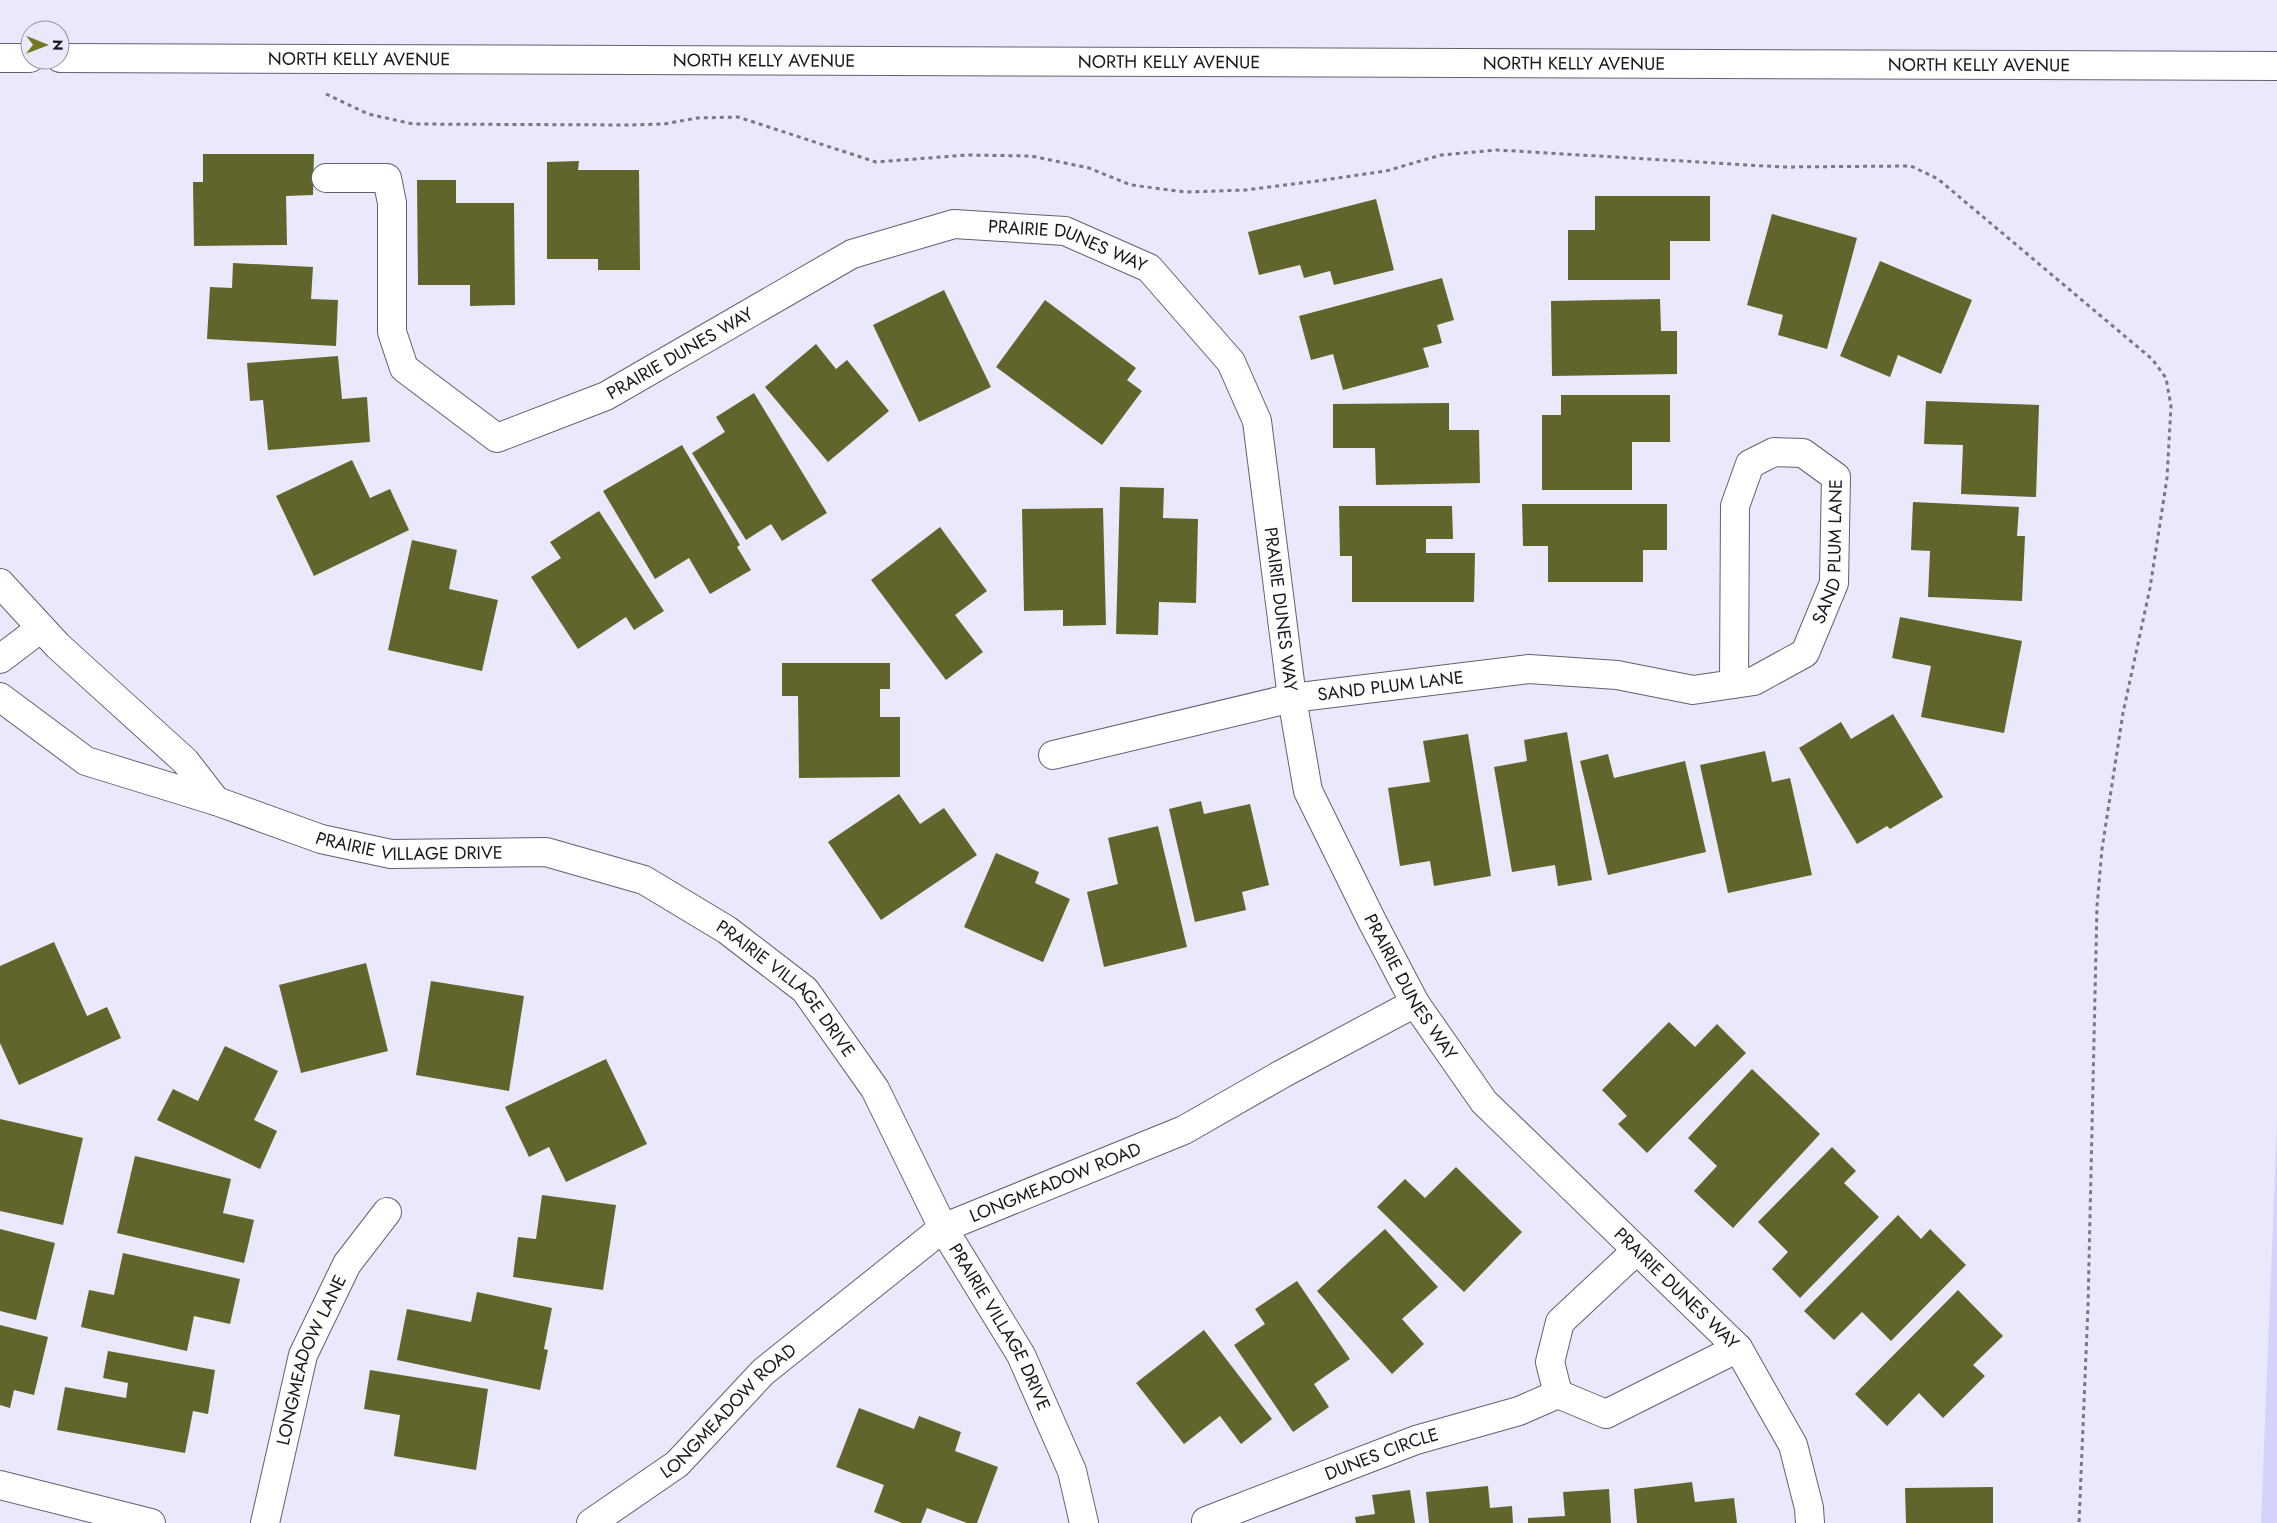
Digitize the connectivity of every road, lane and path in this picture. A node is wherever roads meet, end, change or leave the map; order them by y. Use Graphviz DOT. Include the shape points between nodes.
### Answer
graph roads {
  1 [pos="0,58"];
  2 [pos="20,58"];
  3 [pos="70,58"];
  4 [pos="2277,66"];
  5 [pos="324,93"];
  6 [pos="326,178"];
  7 [pos="0,583"];
  8 [pos="41,628"];
  9 [pos="0,659"];
  10 [pos="1734,684"];
  11 [pos="0,697"];
  12 [pos="1292,698"];
  13 [pos="1053,755"];
  14 [pos="216,801"];
  15 [pos="1415,1003"];
  16 [pos="387,1212"];
  17 [pos="943,1228"];
  18 [pos="1637,1250"];
  19 [pos="1738,1348"];
  20 [pos="1558,1394"];
  21 [pos="0,1485"];
  22 [pos="1206,1521"];
  23 [pos="151,1523"];
  24 [pos="265,1523"];
  25 [pos="591,1523"];
  26 [pos="1084,1523"];
  27 [pos="1810,1523"];
  28 [pos="2079,1523"];
  1 -- 2 [label="street"];
  3 -- 4 [label="street, NORTH KELLY AVENUE"];
  5 -- 28 [label="path" via="368,114 413,124 628,125 738,117 876,162 967,154 1031,156 1089,168 1131,185 1186,192 1246,190 1317,181 1386,171 1441,155 1497,150 1782,167 1911,166 1938,179 1973,206 2152,359 2166,378 2171,406 2160,530 2123,713 2102,849 2097,906"];
  6 -- 12 [label="street, PRAIRIE DUNES WAY" via="387,178 392,203 392,332 404,368 497,438 606,396 852,254 954,224 1065,231 1149,268 1231,362 1257,421"];
  7 -- 8 [label="street"];
  8 -- 9 [label="street"];
  8 -- 14 [label="street" via="185,761"];
  10 -- 10 [label="street, SAND PLUM LANE" via="1735,506 1750,464 1774,452 1803,453 1836,477 1834,583 1805,653 1754,681"];
  10 -- 12 [label="street, SAND PLUM LANE" via="1693,690 1617,675 1529,668"];
  11 -- 14 [label="street, PRAIRIE VILLAGE DRIVE" via="86,760"];
  12 -- 13 [label="street, SAND PLUM LANE"];
  12 -- 15 [label="street, PRAIRIE DUNES WAY" via="1308,791"];
  14 -- 17 [label="street, PRAIRIE VILLAGE DRIVE" via="321,839 391,854 546,852 644,880 727,930 805,990 874,1089"];
  15 -- 17 [label="street, LONGMEADOW ROAD" via="1184,1130"];
  15 -- 18 [label="street, PRAIRIE DUNES WAY" via="1484,1102"];
  16 -- 24 [label="street, LONGMEADOW LANE" via="347,1264 303,1355"];
  17 -- 25 [label="street, LONGMEADOW ROAD" via="763,1372 677,1464"];
  17 -- 26 [label="street, PRAIRIE VILLAGE DRIVE" via="1021,1355 1072,1471"];
  18 -- 19 [label="street, PRAIRIE DUNES WAY"];
  18 -- 20 [label="street" via="1560,1322 1550,1362"];
  19 -- 20 [label="street" via="1606,1414"];
  19 -- 27 [label="street, PRAIRIE DUNES WAY" via="1793,1446 1810,1508"];
  20 -- 22 [label="street, DUNES CIRCLE" via="1519,1411 1416,1440"];
  21 -- 23 [label="street"];
}
